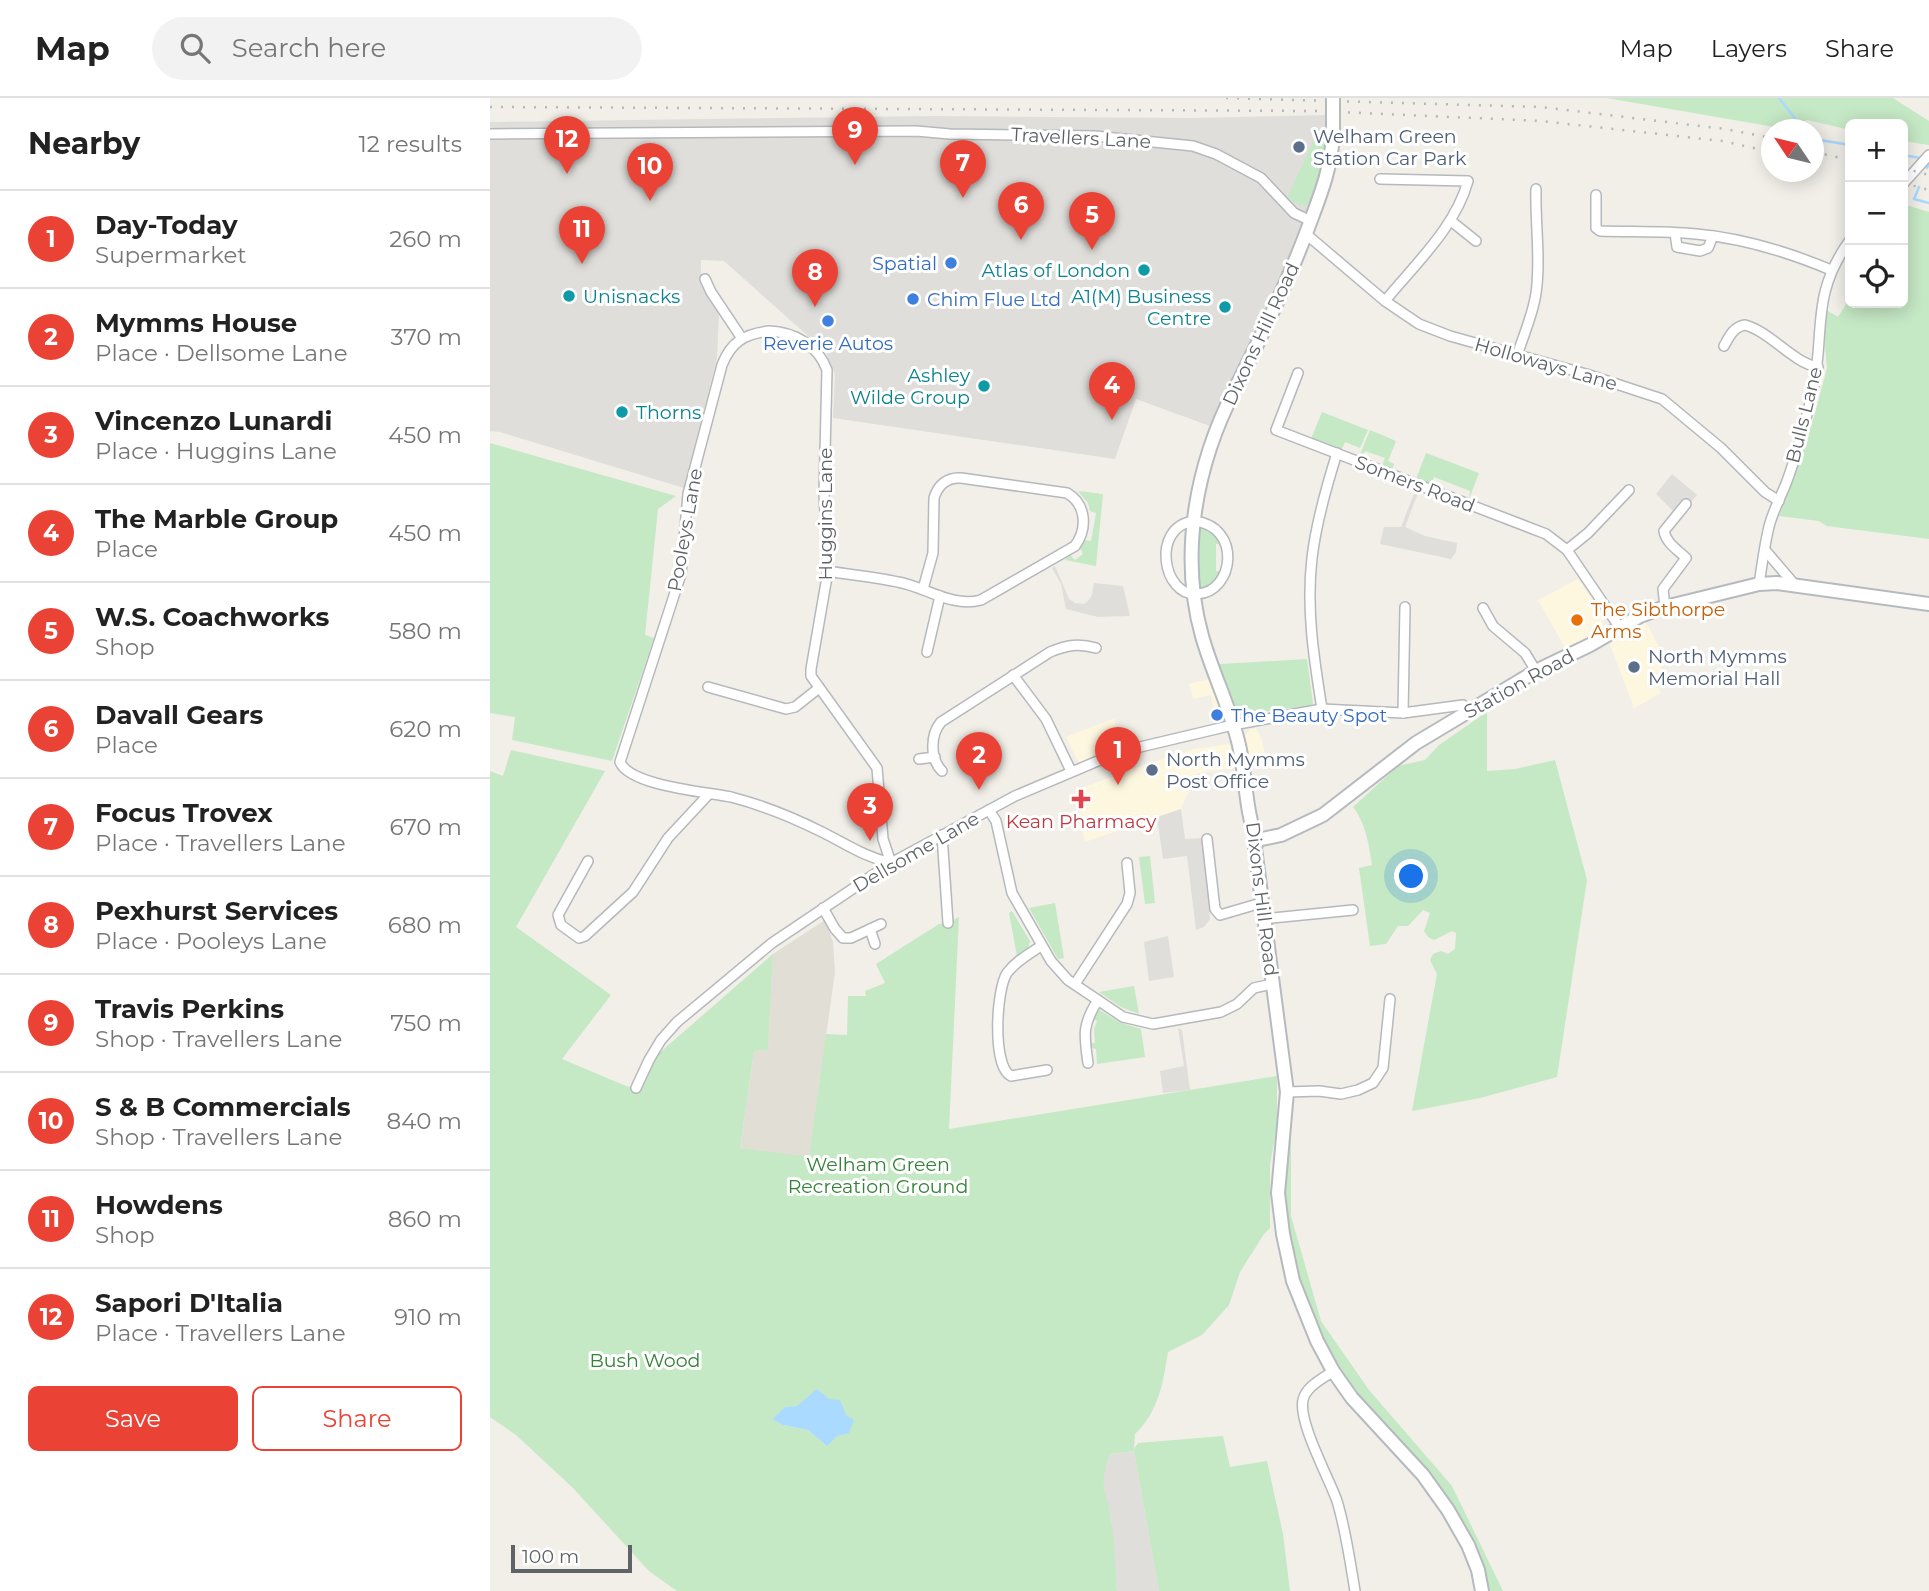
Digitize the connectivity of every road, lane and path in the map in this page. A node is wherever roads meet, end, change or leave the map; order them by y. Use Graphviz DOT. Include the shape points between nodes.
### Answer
graph roads {
  1 [pos="1333,98"];
  2 [pos="490,134"];
  3 [pos="1929,155"];
  4 [pos="1380,179"];
  5 [pos="1905,182"];
  6 [pos="1535,189"];
  7 [pos="1596,195"];
  8 [pos="1311,221"];
  9 [pos="1451,221"];
  10 [pos="1675,233"];
  11 [pos="1306,234"];
  12 [pos="1713,236"];
  13 [pos="1476,241"];
  14 [pos="1847,245"];
  15 [pos="1831,270"];
  16 [pos="705,279"];
  17 [pos="1385,300"];
  18 [pos="741,337"];
  19 [pos="1724,346"];
  20 [pos="1517,356"];
  21 [pos="1818,367"];
  22 [pos="1298,373"];
  23 [pos="1337,453"];
  24 [pos="1629,490"];
  25 [pos="1779,501"];
  26 [pos="1686,504"];
  27 [pos="1194,520"];
  28 [pos="1567,550"];
  29 [pos="1765,550"];
  30 [pos="828,572"];
  31 [pos="1759,584"];
  32 [pos="1794,584"];
  33 [pos="923,589"];
  34 [pos="1193,595"];
  35 [pos="940,596"];
  36 [pos="1929,604"];
  37 [pos="1405,607"];
  38 [pos="1665,607"];
  39 [pos="1483,608"];
  40 [pos="1620,628"];
  41 [pos="1096,648"];
  42 [pos="926,652"];
  43 [pos="1536,671"];
  44 [pos="1013,675"];
  45 [pos="708,687"];
  46 [pos="819,688"];
  47 [pos="1322,709"];
  48 [pos="1469,710"];
  49 [pos="1402,713"];
  50 [pos="1233,725"];
  51 [pos="935,757"];
  52 [pos="919,760"];
  53 [pos="942,771"];
  54 [pos="1071,771"];
  55 [pos="708,795"];
  56 [pos="989,810"];
  57 [pos="942,835"];
  58 [pos="1207,839"];
  59 [pos="1257,840"];
  60 [pos="588,861"];
  61 [pos="891,863"];
  62 [pos="1127,863"];
  63 [pos="1261,904"];
  64 [pos="823,908"];
  65 [pos="1353,910"];
  66 [pos="1263,919"];
  67 [pos="948,923"];
  68 [pos="881,924"];
  69 [pos="870,929"];
  70 [pos="876,944"];
  71 [pos="1041,946"];
  72 [pos="1075,984"];
  73 [pos="1272,984"];
  74 [pos="1390,999"];
  75 [pos="1098,1000"];
  76 [pos="1088,1063"];
  77 [pos="1047,1070"];
  78 [pos="636,1088"];
  79 [pos="1287,1092"];
  80 [pos="1333,1371"];
  81 [pos="1355,1591"];
  82 [pos="1482,1591"];
  1 -- 8 [label="street, Dixons Hill Road, bridge" via="1327,175"];
  2 -- 8 [label="street, Travellers Lane" via="916,131 1165,142 1194,146 1235,162 1261,178 1294,213"];
  3 -- 5 [label="street"];
  4 -- 9 [label="street" via="1468,180"];
  6 -- 20 [label="street" via="1536,296"];
  7 -- 10 [label="street" via="1596,228 1600,232"];
  8 -- 11 [label="street, Dixons Hill Road"];
  9 -- 13 [label="street"];
  9 -- 17 [label="street"];
  10 -- 12 [label="street"];
  10 -- 12 [label="street" via="1677,247 1700,251 1708,248"];
  11 -- 17 [label="street, Holloways Lane"];
  11 -- 27 [label="street, Dixons Hill Road" via="1269,322 1220,419"];
  12 -- 15 [label="street" via="1756,244"];
  14 -- 15 [label="street, Bulls Lane"];
  15 -- 21 [label="street, Bulls Lane" via="1821,304"];
  16 -- 18 [label="street"];
  17 -- 20 [label="street, Holloways Lane" via="1435,331"];
  18 -- 30 [label="street, Huggins Lane" via="769,331 790,334 824,360"];
  18 -- 55 [label="street, Pooleys Lane" via="722,365 688,494 681,575 621,757 621,765 637,776"];
  19 -- 21 [label="street" via="1733,331 1745,325 1805,364"];
  20 -- 25 [label="street, Holloways Lane" via="1662,399"];
  21 -- 25 [label="street, Bulls Lane"];
  22 -- 23 [label="street" via="1276,430"];
  23 -- 28 [label="street, Somers Road" via="1546,534"];
  23 -- 47 [label="street, Somers Road" via="1312,557 1311,632"];
  24 -- 28 [label="street"];
  25 -- 29 [label="street, Bulls Lane"];
  26 -- 38 [label="street" via="1664,531 1686,558 1663,589"];
  27 -- 34 [label="street, Dixons Hill Road"];
  27 -- 34 [label="street" via="1174,533 1165,558 1172,577"];
  27 -- 34 [label="street" via="1217,530 1227,553 1219,583"];
  28 -- 40 [label="street, Somers Road"];
  29 -- 31 [label="street, Bulls Lane"];
  29 -- 32 [label="street"];
  30 -- 33 [label="street"];
  30 -- 46 [label="street, Huggins Lane" via="811,669"];
  31 -- 32 [label="street, Station Road"];
  31 -- 38 [label="street, Station Road"];
  32 -- 36 [label="street, Station Road"];
  33 -- 35 [label="street"];
  33 -- 35 [label="street" via="933,553 934,498 947,480 1067,493 1079,502 1081,534 1071,550 981,600 964,602"];
  34 -- 50 [label="street, Dixons Hill Road" via="1209,661"];
  35 -- 42 [label="street"];
  37 -- 49 [label="street"];
  38 -- 40 [label="street, Station Road"];
  39 -- 43 [label="street" via="1493,626 1525,653"];
  40 -- 43 [label="street, Station Road"];
  41 -- 44 [label="street" via="1083,644 1062,647"];
  43 -- 48 [label="street, Station Road"];
  44 -- 51 [label="street" via="941,722 933,734"];
  44 -- 54 [label="street" via="1046,719"];
  45 -- 46 [label="street" via="786,709"];
  46 -- 61 [label="street, Huggins Lane" via="877,768 883,839"];
  47 -- 49 [label="street, Dellsome Lane"];
  47 -- 50 [label="street, Dellsome Lane"];
  48 -- 49 [label="street, Dellsome Lane" via="1463,705"];
  48 -- 59 [label="street, Station Road" via="1403,751 1323,815 1281,835"];
  50 -- 54 [label="street, Dellsome Lane" via="1143,745"];
  50 -- 59 [label="street, Dixons Hill Road"];
  51 -- 52 [label="street"];
  51 -- 53 [label="street"];
  54 -- 56 [label="street, Dellsome Lane"];
  55 -- 60 [label="street" via="668,838 628,898 579,938 559,923 558,915"];
  55 -- 61 [label="street" via="764,808 867,857"];
  56 -- 57 [label="street, Dellsome Lane"];
  56 -- 71 [label="street" via="996,821 1012,893"];
  57 -- 61 [label="street, Dellsome Lane"];
  57 -- 67 [label="street"];
  58 -- 63 [label="street" via="1215,909 1220,915"];
  59 -- 63 [label="street, Dixons Hill Road"];
  61 -- 64 [label="street, Dellsome Lane"];
  62 -- 72 [label="street" via="1127,904"];
  63 -- 66 [label="street, Dixons Hill Road"];
  64 -- 69 [label="street" via="841,937 851,938"];
  64 -- 78 [label="street, Dellsome Lane" via="772,943 677,1022 649,1059"];
  65 -- 66 [label="street"];
  66 -- 73 [label="street, Dixons Hill Road"];
  68 -- 69 [label="street"];
  69 -- 70 [label="street"];
  71 -- 72 [label="street" via="1057,970"];
  71 -- 77 [label="street" via="1016,963 1002,984 998,1032 1007,1074"];
  72 -- 75 [label="street"];
  73 -- 75 [label="street" via="1254,988 1221,1012 1165,1023 1132,1020"];
  73 -- 79 [label="street, Dixons Hill Road"];
  74 -- 79 [label="street" via="1383,1068 1373,1083 1341,1094"];
  75 -- 76 [label="street" via="1085,1024"];
  79 -- 80 [label="street, Dixons Hill Road" via="1278,1193 1283,1234 1300,1301"];
  80 -- 81 [label="street" via="1307,1390 1302,1407 1336,1500"];
  80 -- 82 [label="street, Dixons Hill Road" via="1448,1510 1468,1545"];
}
